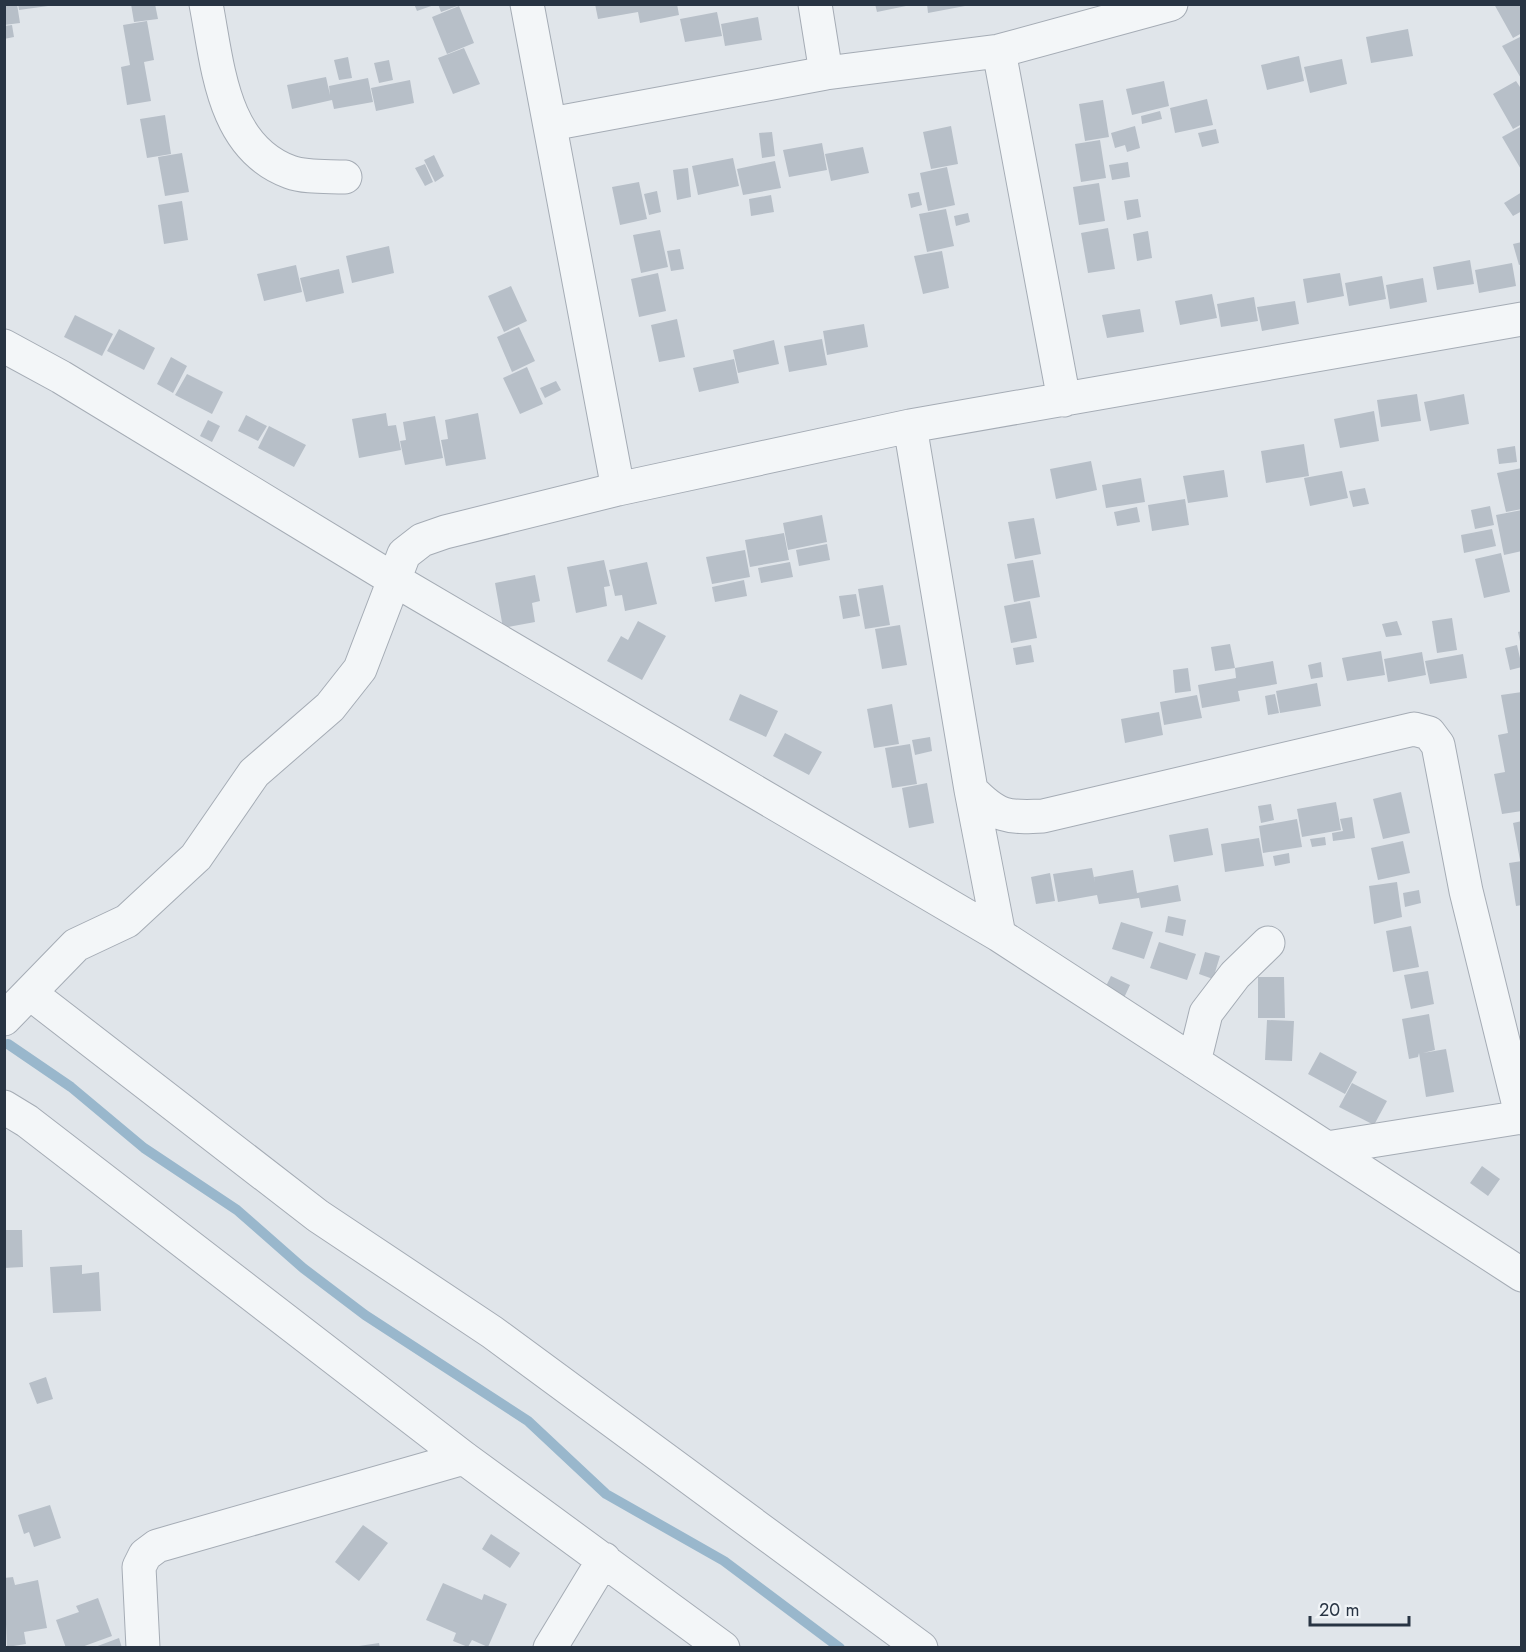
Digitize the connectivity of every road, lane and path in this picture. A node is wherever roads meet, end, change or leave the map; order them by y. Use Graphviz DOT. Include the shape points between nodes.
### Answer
graph roads {
  1 [pos="206,4"];
  2 [pos="527,4"];
  3 [pos="815,4"];
  4 [pos="1172,4"];
  5 [pos="999,51"];
  6 [pos="826,73"];
  7 [pos="551,124"];
  8 [pos="345,177"];
  9 [pos="1521,319"];
  10 [pos="4,346"];
  11 [pos="1064,400"];
  12 [pos="910,426"];
  13 [pos="618,489"];
  14 [pos="393,579"];
  15 [pos="971,790"];
  16 [pos="999,935"];
  17 [pos="1268,943"];
  18 [pos="31,994"];
  19 [pos="4,1019"];
  20 [pos="1194,1062"];
  21 [pos="4,1107"];
  22 [pos="1521,1118"];
  23 [pos="1328,1148"];
  24 [pos="1521,1275"];
  25 [pos="464,1458"];
  26 [pos="604,1559"];
  27 [pos="143,1647"];
  28 [pos="550,1647"];
  29 [pos="723,1647"];
  30 [pos="921,1647"];
  1 -- 8 [label="street" via="223,93 234,122 248,142 266,160 292,173"];
  2 -- 7 [label="street"];
  3 -- 6 [label="street"];
  4 -- 5 [label="street"];
  5 -- 6 [label="street"];
  5 -- 11 [label="street"];
  6 -- 7 [label="street"];
  7 -- 13 [label="street"];
  9 -- 11 [label="street"];
  10 -- 14 [label="street"];
  11 -- 12 [label="street"];
  12 -- 13 [label="street"];
  12 -- 15 [label="street"];
  13 -- 14 [label="street" via="422,540 404,554"];
  14 -- 16 [label="street"];
  14 -- 18 [label="street" via="360,669 330,707 254,773 196,857 127,921 76,945"];
  15 -- 16 [label="street"];
  15 -- 22 [label="street" via="990,810 1015,817 1044,816 1414,729 1429,733 1438,745 1466,891"];
  16 -- 20 [label="street"];
  17 -- 20 [label="street" via="1235,975 1206,1013"];
  18 -- 19 [label="street"];
  18 -- 30 [label="street" via="318,1215 492,1332"];
  20 -- 23 [label="street"];
  21 -- 25 [label="street"];
  22 -- 23 [label="street"];
  23 -- 24 [label="street"];
  25 -- 26 [label="street"];
  25 -- 27 [label="street" via="157,1545 139,1567"];
  26 -- 28 [label="street"];
  26 -- 29 [label="street"];
}
